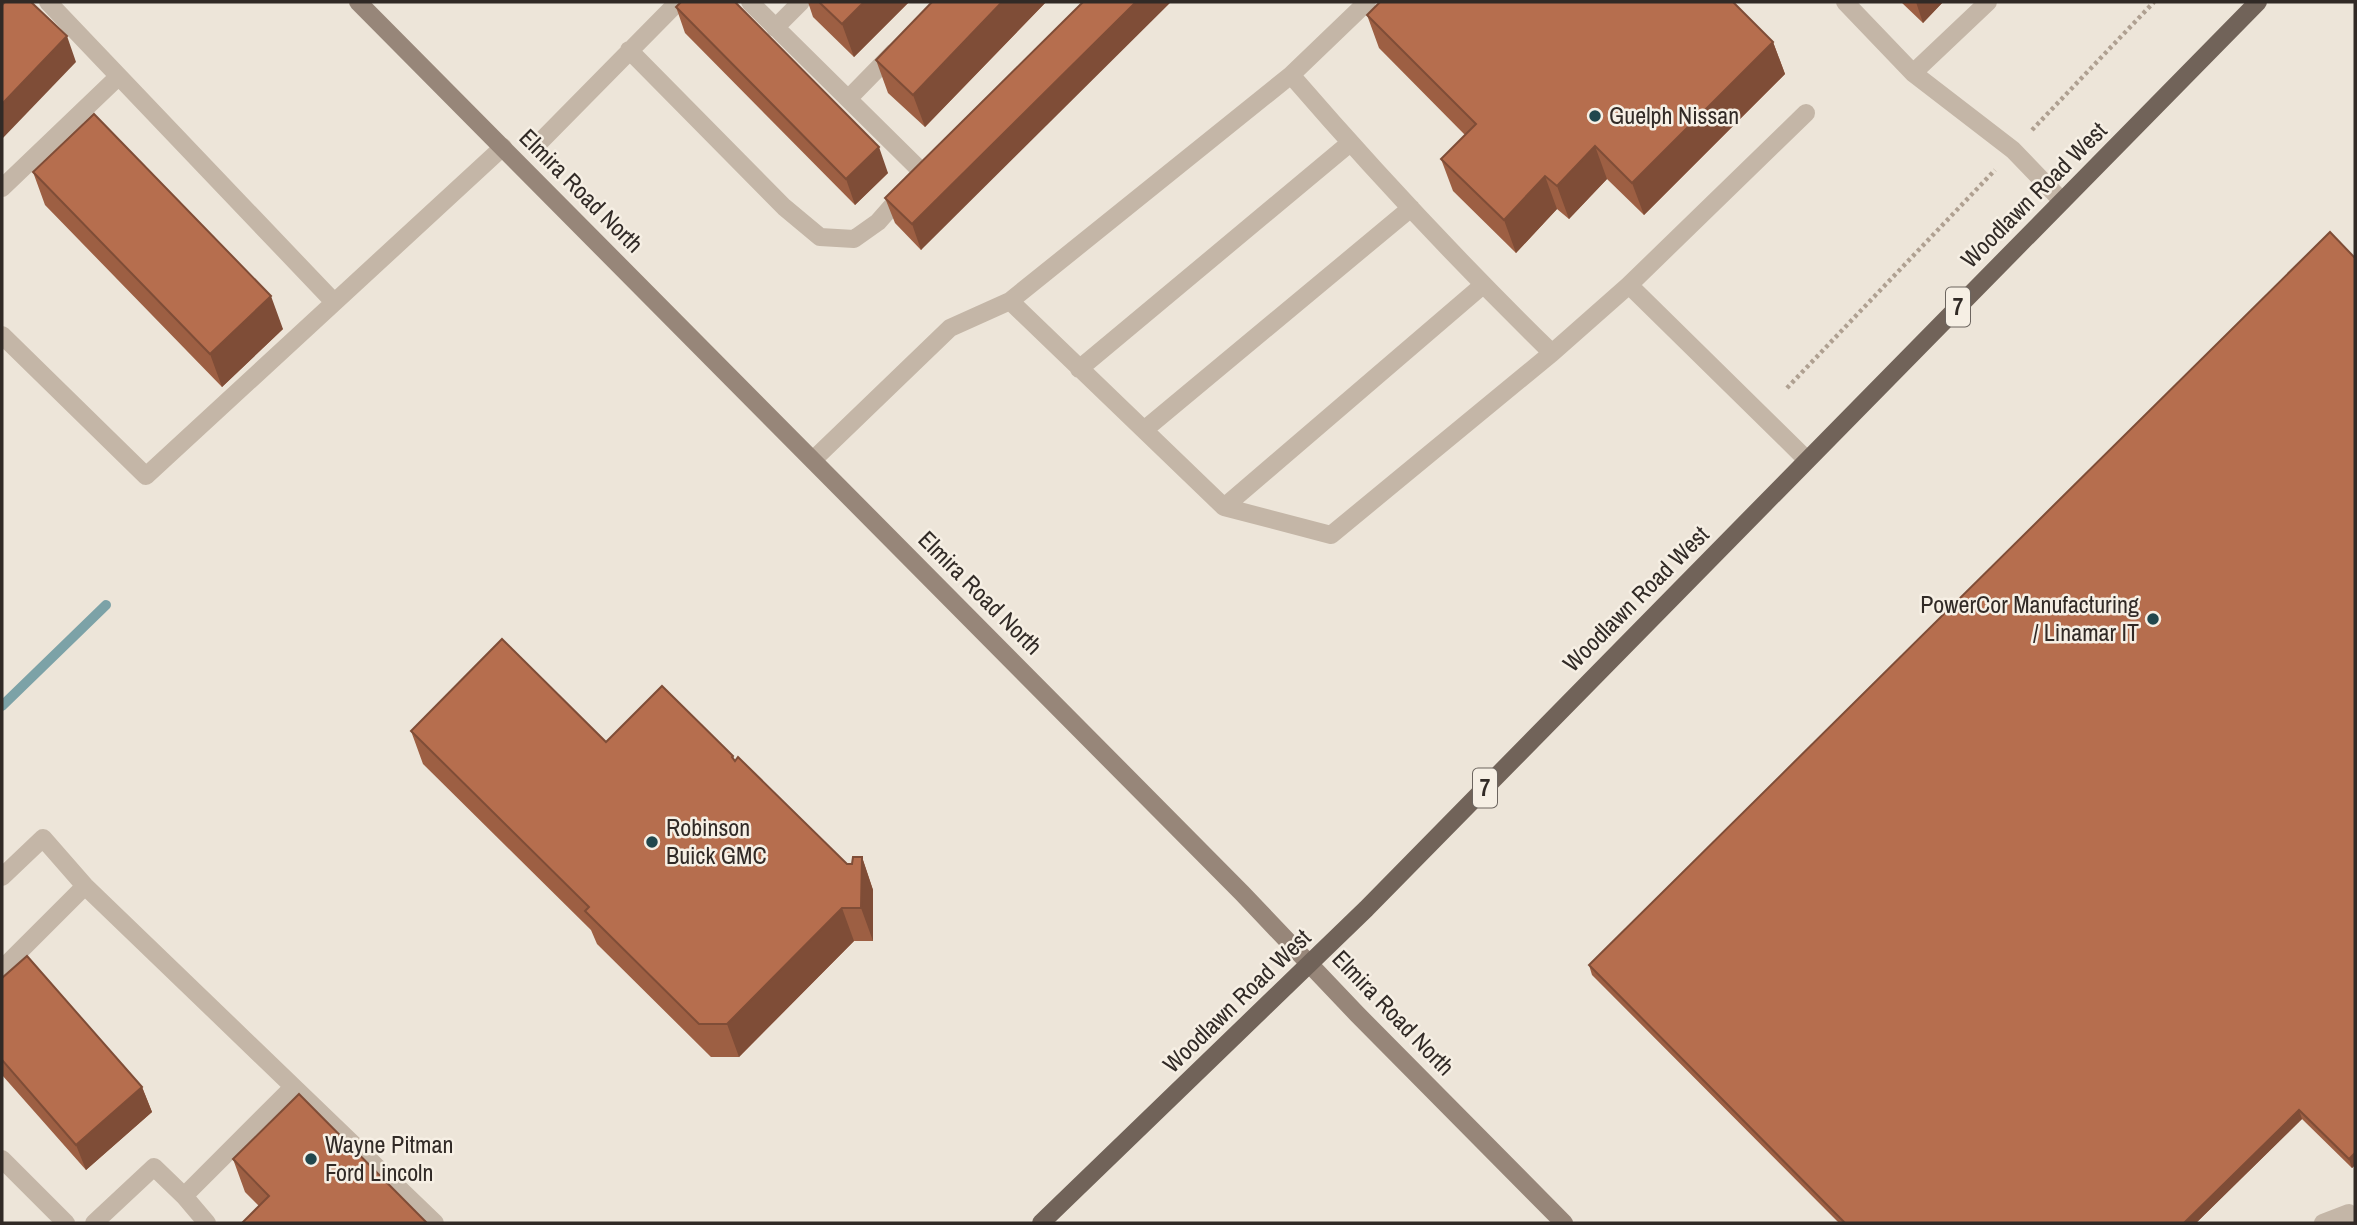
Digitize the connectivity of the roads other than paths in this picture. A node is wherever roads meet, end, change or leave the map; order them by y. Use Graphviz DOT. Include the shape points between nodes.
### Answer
graph roads {
  1 [pos="48,2"];
  2 [pos="358,2"];
  3 [pos="678,2"];
  4 [pos="750,2"];
  5 [pos="801,2"];
  6 [pos="1367,2"];
  7 [pos="1845,2"];
  8 [pos="1988,2"];
  9 [pos="2258,2"];
  10 [pos="775,28"];
  11 [pos="905,40"];
  12 [pos="629,50"];
  13 [pos="1913,73"];
  14 [pos="1291,75"];
  15 [pos="117,77"];
  16 [pos="849,99"];
  17 [pos="1806,113"];
  18 [pos="1350,144"];
  19 [pos="537,145"];
  20 [pos="503,147"];
  21 [pos="2,188"];
  22 [pos="2062,201"];
  23 [pos="1411,208"];
  24 [pos="1483,285"];
  25 [pos="1629,285"];
  26 [pos="1010,301"];
  27 [pos="334,302"];
  28 [pos="2,335"];
  29 [pos="1552,353"];
  30 [pos="1079,369"];
  31 [pos="1144,430"];
  32 [pos="813,460"];
  33 [pos="1807,460"];
  34 [pos="1224,507"];
  35 [pos="2,877"];
  36 [pos="85,887"];
  37 [pos="1311,963"];
  38 [pos="2,969"];
  39 [pos="293,1087"];
  40 [pos="2,1159"];
  41 [pos="184,1196"];
  42 [pos="2355,1219"];
  43 [pos="66,1223"];
  44 [pos="94,1223"];
  45 [pos="207,1223"];
  46 [pos="435,1223"];
  47 [pos="1041,1223"];
  48 [pos="1564,1223"];
  49 [pos="2323,1223"];
  1 -- 15 [label="lane"];
  2 -- 20 [label="main road, Elmira Road North"];
  3 -- 12 [label="lane"];
  4 -- 10 [label="lane"];
  5 -- 10 [label="lane"];
  6 -- 14 [label="lane"];
  7 -- 13 [label="lane"];
  8 -- 13 [label="lane"];
  9 -- 22 [label="main road, Woodlawn Road West / 7"];
  10 -- 16 [label="lane"];
  11 -- 16 [label="lane"];
  12 -- 16 [label="lane" via="784,207 820,237 854,239 878,222 927,167"];
  12 -- 19 [label="lane"];
  13 -- 22 [label="lane" via="2013,150"];
  14 -- 18 [label="lane"];
  14 -- 26 [label="lane"];
  15 -- 21 [label="lane"];
  15 -- 27 [label="lane"];
  17 -- 25 [label="lane"];
  18 -- 23 [label="lane"];
  18 -- 30 [label="lane"];
  20 -- 27 [label="lane"];
  20 -- 32 [label="main road, Elmira Road North"];
  22 -- 33 [label="main road, Woodlawn Road West / 7"];
  23 -- 24 [label="lane"];
  23 -- 31 [label="lane"];
  24 -- 29 [label="lane"];
  24 -- 34 [label="lane"];
  25 -- 29 [label="lane"];
  25 -- 33 [label="lane"];
  26 -- 30 [label="lane"];
  26 -- 32 [label="lane" via="950,327"];
  27 -- 28 [label="lane" via="146,476"];
  29 -- 34 [label="lane" via="1331,535"];
  30 -- 31 [label="lane"];
  31 -- 34 [label="lane"];
  32 -- 37 [label="main road, Elmira Road North"];
  33 -- 37 [label="main road, Woodlawn Road West / 7"];
  35 -- 36 [label="lane" via="43,838"];
  36 -- 38 [label="lane"];
  36 -- 39 [label="lane"];
  37 -- 47 [label="main road, Woodlawn Road West / 7"];
  37 -- 48 [label="main road, Elmira Road North"];
  39 -- 41 [label="lane"];
  39 -- 46 [label="lane"];
  40 -- 43 [label="lane"];
  41 -- 44 [label="lane" via="154,1167"];
  41 -- 45 [label="lane"];
  42 -- 49 [label="lane" via="2349,1213"];
}
